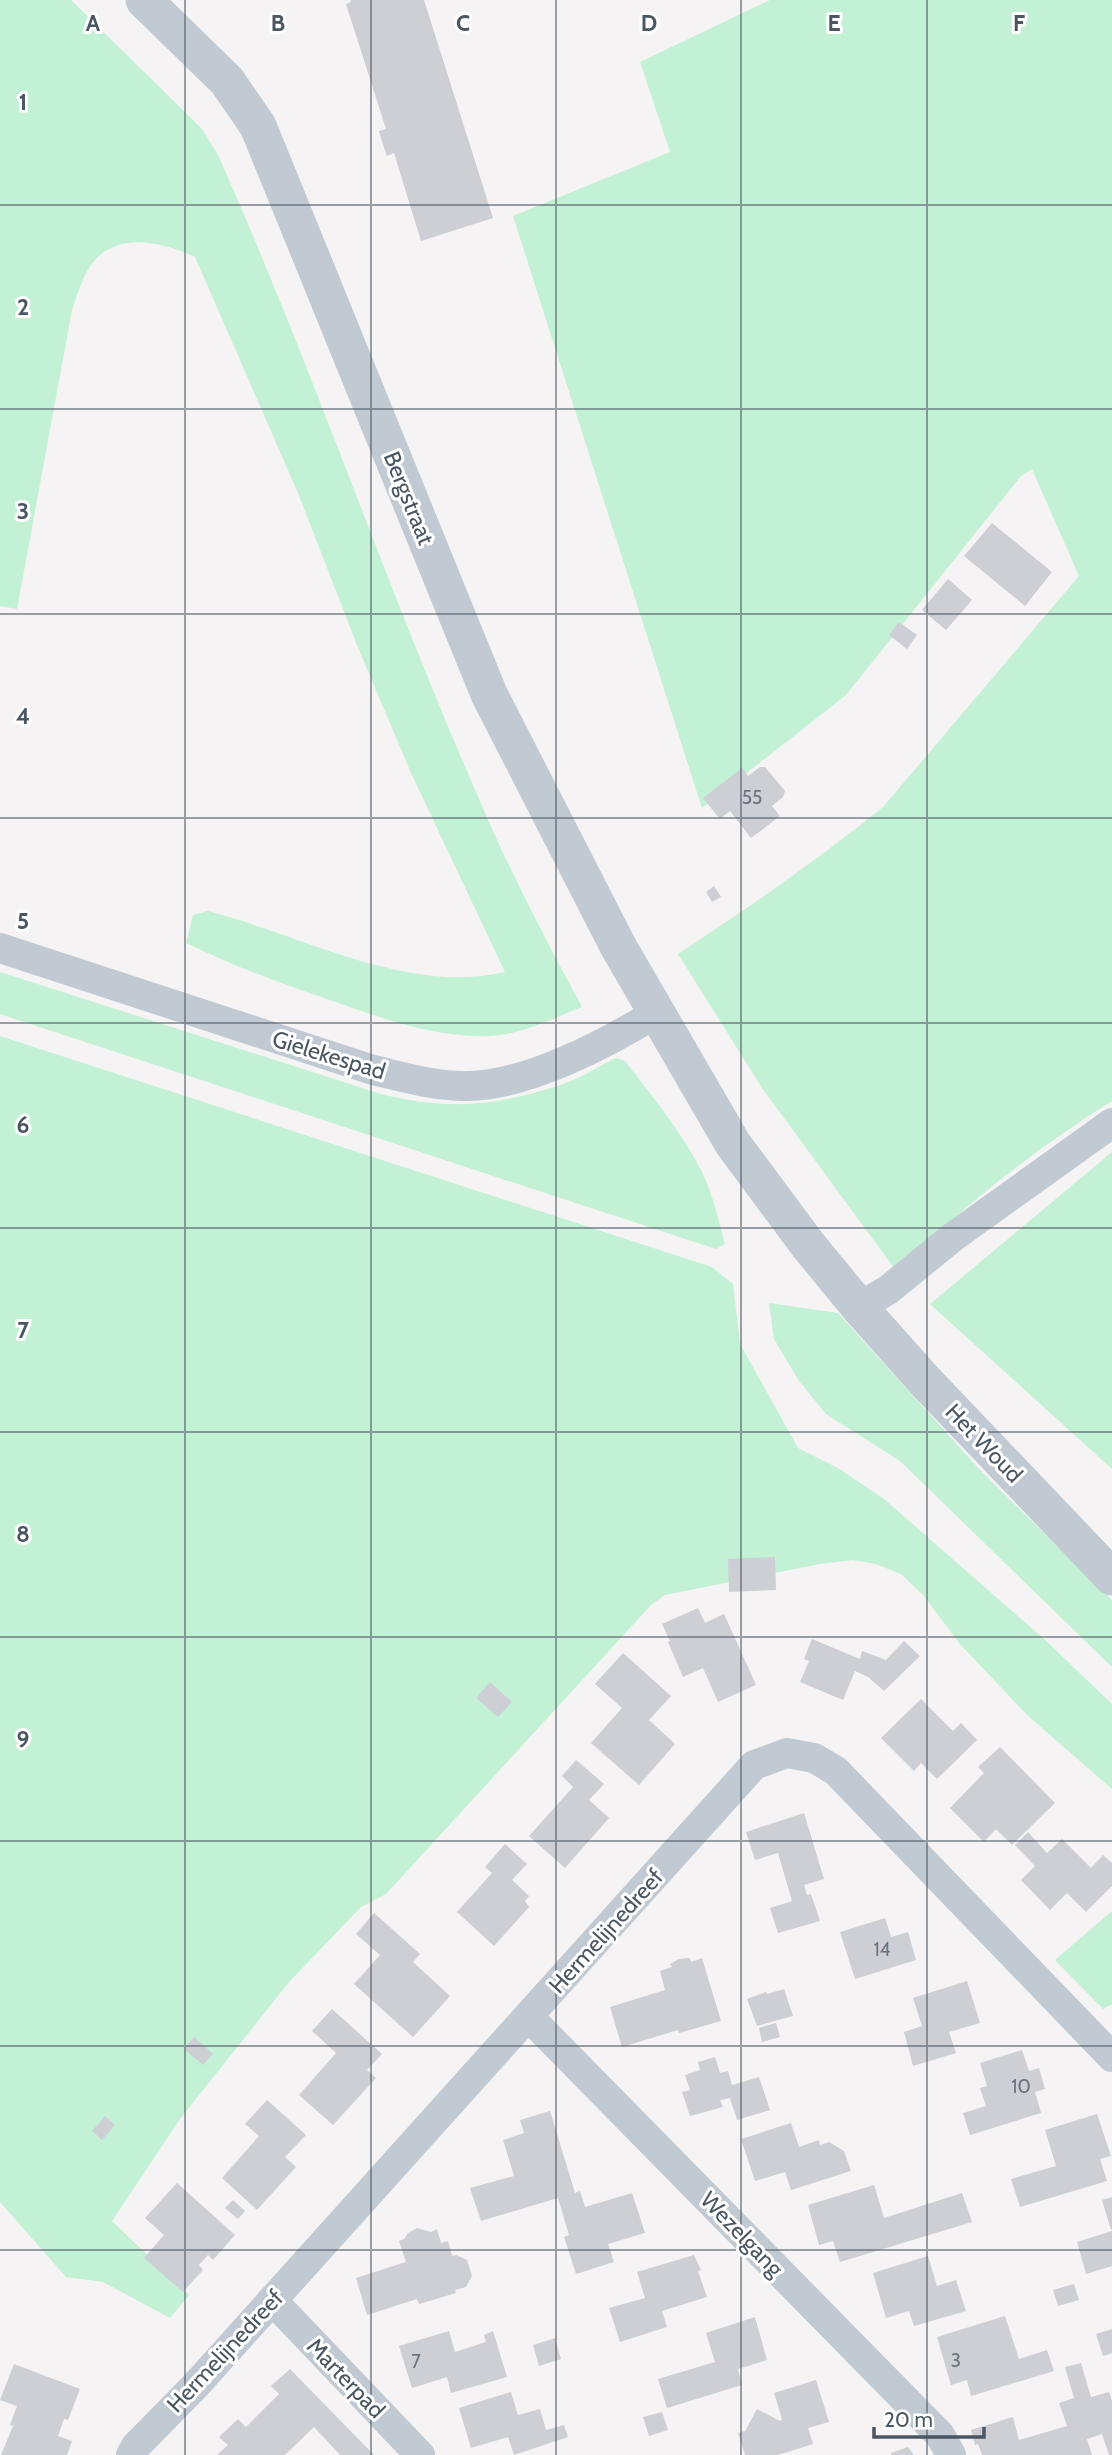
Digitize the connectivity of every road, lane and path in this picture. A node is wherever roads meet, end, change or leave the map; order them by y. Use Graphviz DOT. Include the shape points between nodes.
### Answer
graph roads {
  1 [pos="144,0"];
  2 [pos="0,948"];
  3 [pos="656,1013"];
  4 [pos="1112,1123"];
  5 [pos="859,1307"];
  6 [pos="1112,1577"];
  7 [pos="529,2017"];
  8 [pos="1112,2056"];
  9 [pos="272,2300"];
  10 [pos="131,2455"];
  11 [pos="420,2455"];
  12 [pos="951,2455"];
  1 -- 3 [label="street, Bergstraat" via="227,80 258,126 489,694"];
  2 -- 3 [label="street, Gielekespad" via="373,1070 427,1083 469,1086 514,1080 617,1038"];
  3 -- 5 [label="street, Het Woud" via="733,1144"];
  4 -- 5 [label="street"];
  5 -- 6 [label="street, Het Woud"];
  7 -- 8 [label="street, Hermelijnedreef" via="754,1765 787,1753 814,1758 836,1771"];
  7 -- 9 [label="street, Hermelijnedreef"];
  7 -- 12 [label="street, Wezelgang" via="940,2435"];
  9 -- 10 [label="street, Hermelijnedreef"];
  9 -- 11 [label="street, Marterpad"];
}
